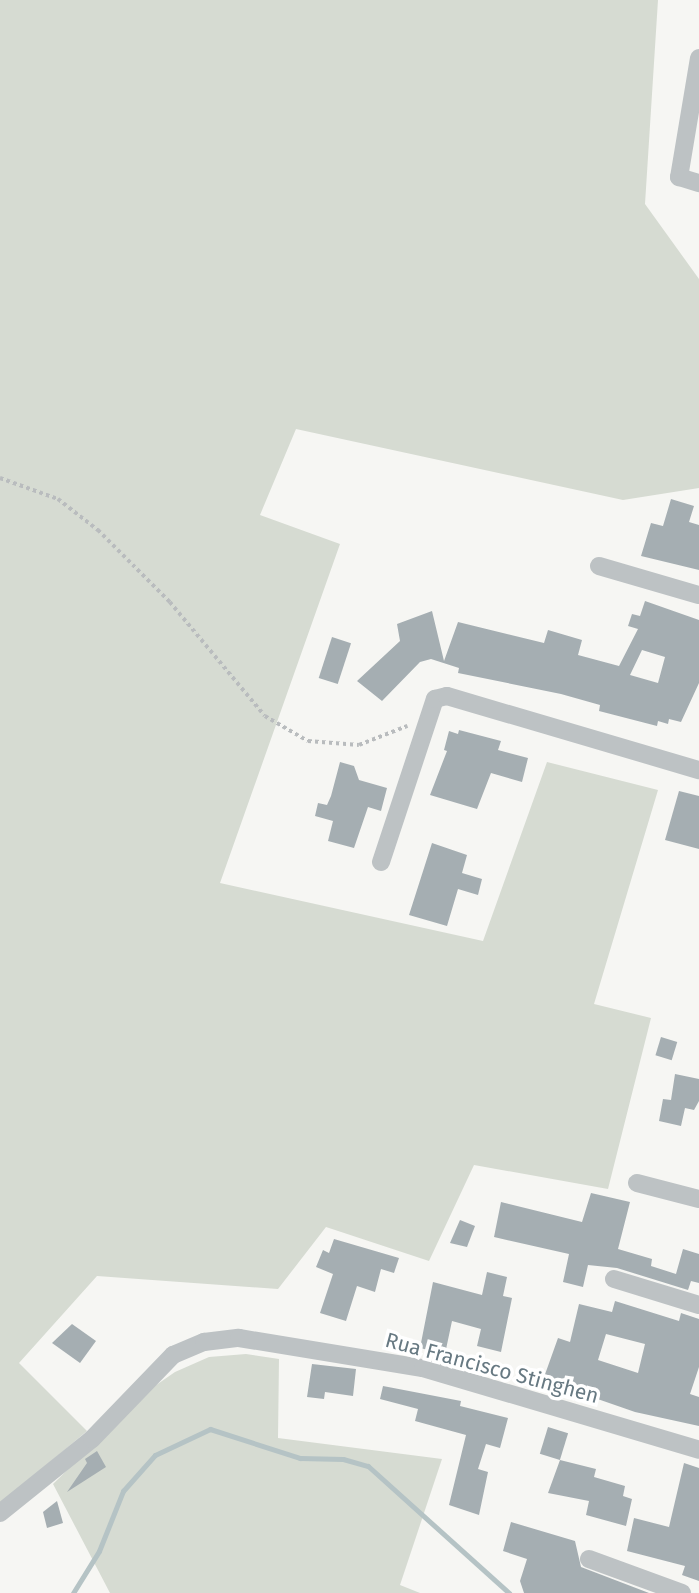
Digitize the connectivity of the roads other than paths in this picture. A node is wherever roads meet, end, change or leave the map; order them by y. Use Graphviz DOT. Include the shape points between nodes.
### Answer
graph roads {
  1 [pos="699,58"];
  2 [pos="699,183"];
  3 [pos="599,566"];
  4 [pos="699,595"];
  5 [pos="699,770"];
  6 [pos="381,862"];
  7 [pos="637,1183"];
  8 [pos="699,1199"];
  9 [pos="614,1279"];
  10 [pos="699,1305"];
  11 [pos="699,1450"];
  12 [pos="0,1513"];
  13 [pos="589,1559"];
  14 [pos="682,1593"];
  1 -- 2 [label="street" via="679,177"];
  3 -- 4 [label="street"];
  5 -- 6 [label="street" via="447,696 435,699"];
  7 -- 8 [label="street"];
  9 -- 10 [label="street"];
  11 -- 12 [label="street, Rua Francisco Stinghen" via="423,1368 239,1338 204,1342 173,1355 92,1439"];
  13 -- 14 [label="street"];
}
